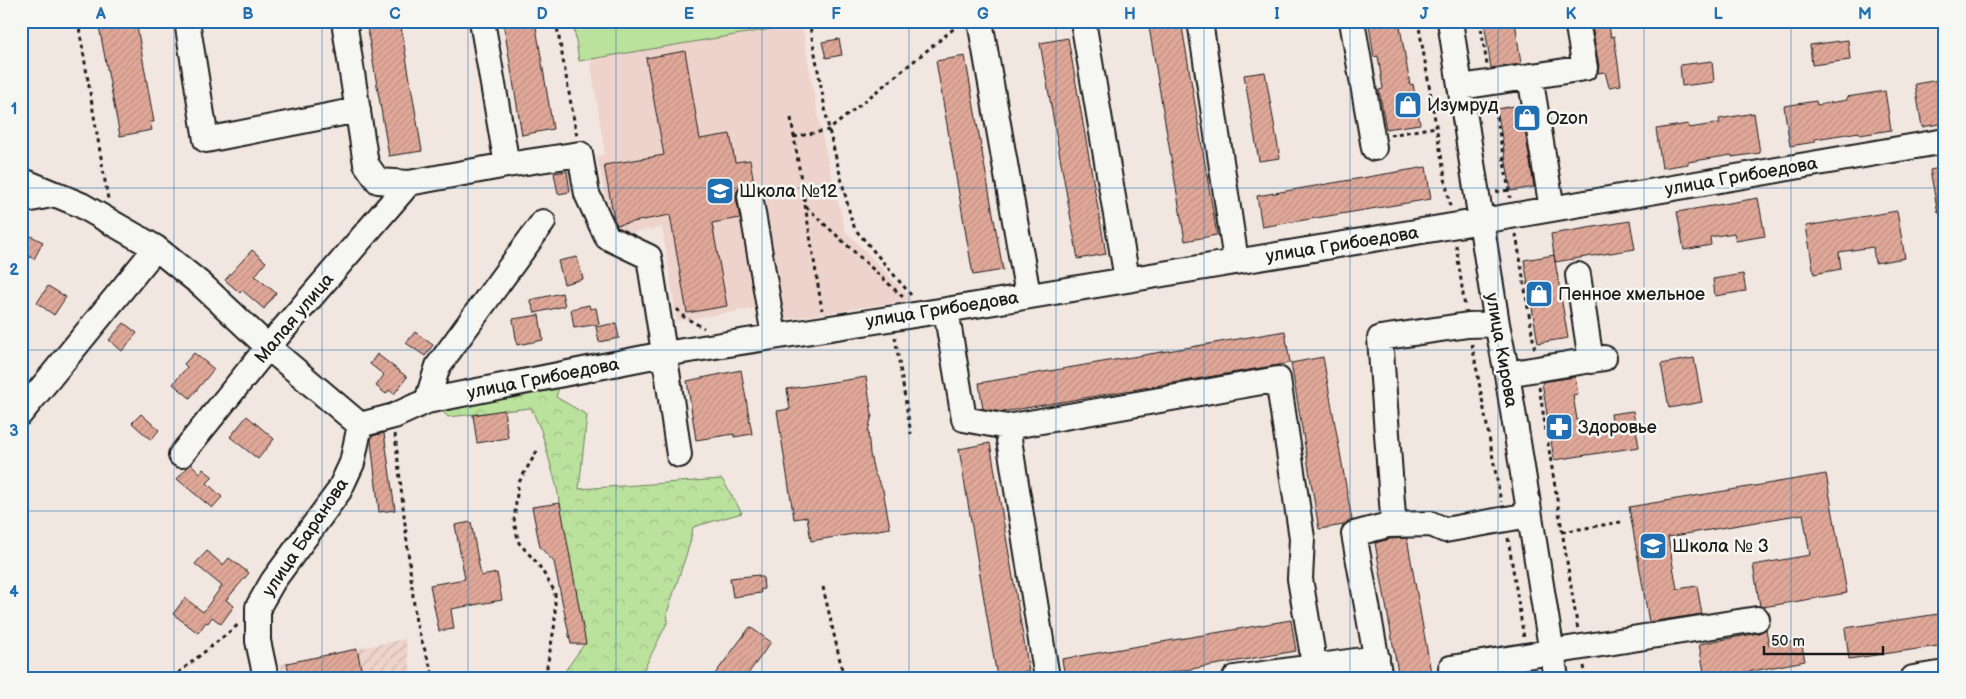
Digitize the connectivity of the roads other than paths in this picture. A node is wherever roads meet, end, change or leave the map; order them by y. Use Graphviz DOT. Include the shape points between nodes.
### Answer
graph roads {
  1 [pos="187,21"];
  2 [pos="344,21"];
  3 [pos="482,21"];
  4 [pos="980,21"];
  5 [pos="1083,21"];
  6 [pos="1200,21"];
  7 [pos="1352,21"];
  8 [pos="1450,21"];
  9 [pos="1577,21"];
  10 [pos="1530,76"];
  11 [pos="1461,87"];
  12 [pos="358,110"];
  13 [pos="1945,141"];
  14 [pos="1374,143"];
  15 [pos="507,165"];
  16 [pos="21,180"];
  17 [pos="409,183"];
  18 [pos="56,194"];
  19 [pos="750,196"];
  20 [pos="21,201"];
  21 [pos="1552,209"];
  22 [pos="1482,221"];
  23 [pos="542,222"];
  24 [pos="156,248"];
  25 [pos="1236,261"];
  26 [pos="1578,275"];
  27 [pos="1127,279"];
  28 [pos="1028,295"];
  29 [pos="946,310"];
  30 [pos="1497,324"];
  31 [pos="774,336"];
  32 [pos="268,347"];
  33 [pos="664,354"];
  34 [pos="1507,374"];
  35 [pos="427,401"];
  36 [pos="21,413"];
  37 [pos="360,425"];
  38 [pos="1008,427"];
  39 [pos="181,455"];
  40 [pos="678,455"];
  41 [pos="1529,514"];
  42 [pos="1388,525"];
  43 [pos="1756,619"];
  44 [pos="1552,653"];
  45 [pos="1379,668"];
  46 [pos="1312,673"];
  47 [pos="1945,673"];
  48 [pos="1449,675"];
  49 [pos="266,678"];
  50 [pos="1047,678"];
  51 [pos="1235,678"];
  52 [pos="1556,678"];
  53 [pos="1913,678"];
  1 -- 12 [label="street" via="206,140"];
  2 -- 12 [label="street"];
  3 -- 15 [label="street"];
  4 -- 28 [label="street"];
  5 -- 27 [label="street"];
  6 -- 25 [label="street"];
  7 -- 14 [label="street"];
  8 -- 11 [label="street, улица Кирова"];
  9 -- 10 [label="street" via="1585,68"];
  10 -- 11 [label="street"];
  10 -- 21 [label="street"];
  11 -- 22 [label="street, улица Кирова"];
  12 -- 17 [label="street" via="366,164 374,176 378,181"];
  13 -- 21 [label="street, улица Грибоедова"];
  15 -- 17 [label="street"];
  15 -- 33 [label="street" via="580,154 587,194 607,237 648,258"];
  16 -- 18 [label="street"];
  17 -- 32 [label="street, Малая улица"];
  18 -- 20 [label="street"];
  18 -- 24 [label="street"];
  19 -- 31 [label="street"];
  21 -- 22 [label="street, улица Грибоедова"];
  22 -- 25 [label="street, улица Грибоедова"];
  22 -- 30 [label="street, улица Кирова"];
  23 -- 35 [label="street" via="438,366"];
  24 -- 32 [label="street" via="203,286"];
  24 -- 36 [label="street"];
  25 -- 27 [label="street, улица Грибоедова"];
  26 -- 34 [label="street" via="1597,359"];
  27 -- 28 [label="street, улица Грибоедова"];
  28 -- 29 [label="street, улица Грибоедова"];
  29 -- 31 [label="street, улица Грибоедова" via="913,305"];
  29 -- 38 [label="street" via="964,419"];
  30 -- 34 [label="street, улица Кирова"];
  30 -- 42 [label="street" via="1380,338 1392,516"];
  31 -- 33 [label="street, улица Грибоедова"];
  32 -- 37 [label="street"];
  32 -- 39 [label="street, Малая улица"];
  33 -- 35 [label="street, улица Грибоедова"];
  33 -- 40 [label="street"];
  34 -- 41 [label="street, улица Кирова"];
  35 -- 37 [label="street, улица Грибоедова" via="394,416"];
  37 -- 49 [label="street, улица Баранова" via="352,463 339,491 273,581 258,607 258,641"];
  38 -- 46 [label="street" via="1278,379 1302,538 1300,579 1312,650"];
  38 -- 50 [label="street"];
  41 -- 42 [label="street" via="1445,530 1431,524"];
  41 -- 44 [label="street, улица Кирова"];
  42 -- 45 [label="street" via="1354,534"];
  43 -- 44 [label="street"];
  44 -- 48 [label="street"];
  44 -- 52 [label="street, улица Кирова"];
  45 -- 46 [label="street"];
  46 -- 51 [label="street"];
  47 -- 53 [label="street"];
}
